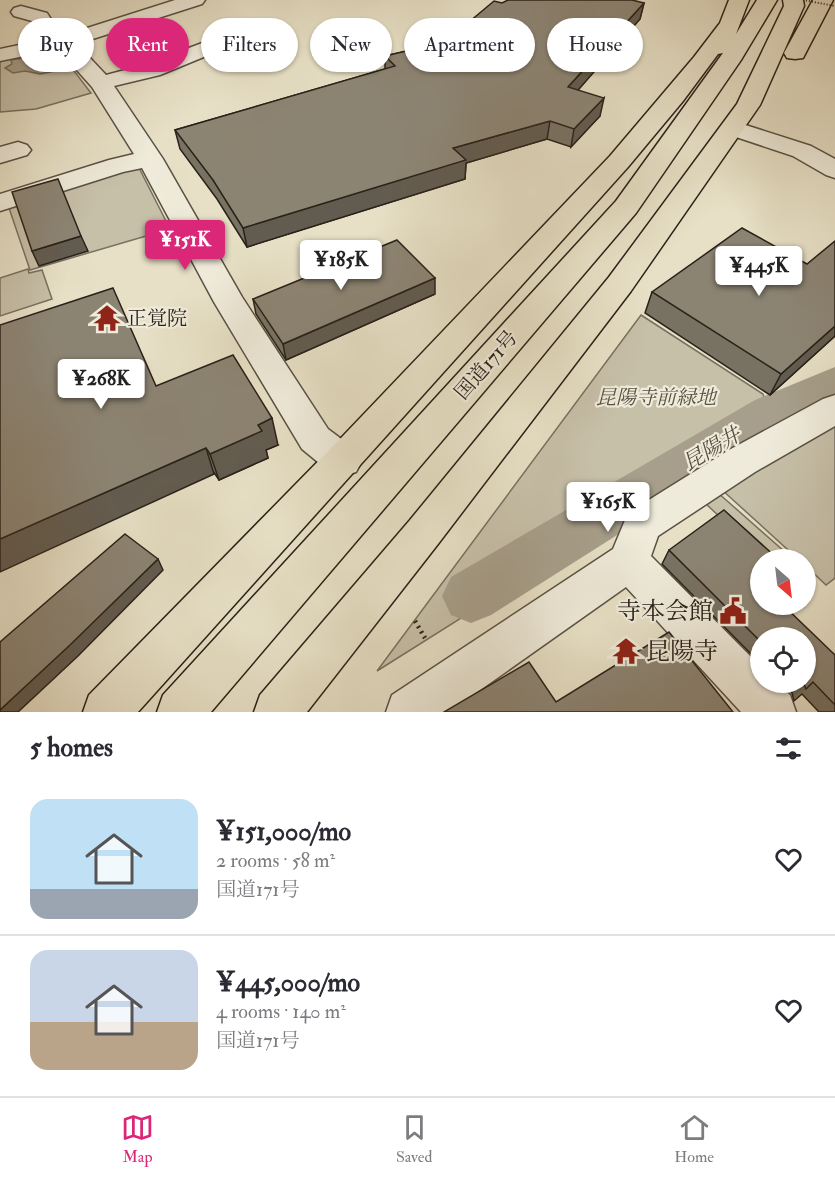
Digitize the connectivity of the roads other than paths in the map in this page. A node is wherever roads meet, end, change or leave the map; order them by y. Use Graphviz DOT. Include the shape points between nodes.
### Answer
graph roads {
  1 [pos="195,0"];
  2 [pos="767,0"];
  3 [pos="793,0"];
  4 [pos="823,0"];
  5 [pos="21,12"];
  6 [pos="41,18"];
  7 [pos="738,20"];
  8 [pos="94,31"];
  9 [pos="18,51"];
  10 [pos="201,51"];
  11 [pos="0,55"];
  12 [pos="714,65"];
  13 [pos="90,72"];
  14 [pos="101,83"];
  15 [pos="703,98"];
  16 [pos="740,117"];
  17 [pos="639,140"];
  18 [pos="150,159"];
  19 [pos="835,170"];
  20 [pos="0,203"];
  21 [pos="835,409"];
  22 [pos="343,461"];
  23 [pos="628,561"];
  24 [pos="106,712"];
  25 [pos="180,712"];
  26 [pos="277,712"];
  27 [pos="409,712"];
  28 [pos="773,712"];
  1 -- 8 [label="street"];
  2 -- 7 [label="highway, 国道171号"];
  3 -- 16 [label="highway" via="794,6"];
  4 -- 16 [label="highway" via="786,70"];
  5 -- 6 [label="street"];
  7 -- 12 [label="highway"];
  7 -- 15 [label="highway, 国道171号"];
  7 -- 17 [label="highway"];
  9 -- 11 [label="street"];
  10 -- 14 [label="street" via="152,70"];
  12 -- 15 [label="highway"];
  12 -- 17 [label="highway"];
  13 -- 14 [label="street"];
  14 -- 18 [label="street"];
  15 -- 25 [label="highway, 国道171号" via="626,207"];
  16 -- 19 [label="street"];
  16 -- 26 [label="highway" via="620,284"];
  17 -- 22 [label="highway"];
  18 -- 20 [label="street" via="118,165"];
  18 -- 22 [label="street" via="229,302 315,439"];
  21 -- 23 [label="street" via="742,461 642,525"];
  22 -- 24 [label="highway"];
  23 -- 27 [label="street"];
  23 -- 28 [label="street"];
}
